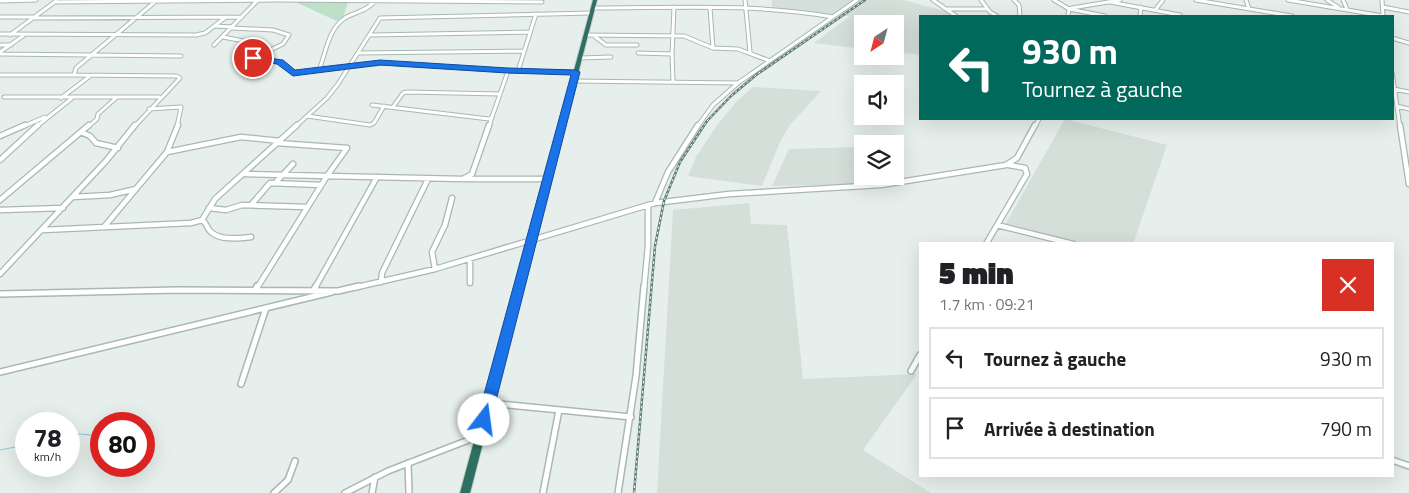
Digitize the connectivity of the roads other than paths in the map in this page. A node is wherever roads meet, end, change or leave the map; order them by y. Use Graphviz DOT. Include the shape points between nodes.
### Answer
graph roads {
  1 [pos="8,0"];
  2 [pos="36,0"];
  3 [pos="258,0"];
  4 [pos="745,0"];
  5 [pos="857,0"];
  6 [pos="933,0"];
  7 [pos="980,0"];
  8 [pos="1014,0"];
  9 [pos="1054,0"];
  10 [pos="1094,0"];
  11 [pos="1120,0"];
  12 [pos="1163,0"];
  13 [pos="1196,0"];
  14 [pos="1246,0"];
  15 [pos="1288,0"];
  16 [pos="1293,0"];
  17 [pos="1327,0"];
  18 [pos="1344,0"];
  19 [pos="1382,0"];
  20 [pos="0,1"];
  21 [pos="56,1"];
  22 [pos="156,1"];
  23 [pos="376,1"];
  24 [pos="542,2"];
  25 [pos="724,2"];
  26 [pos="1110,2"];
  27 [pos="1098,4"];
  28 [pos="593,7"];
  29 [pos="674,7"];
  30 [pos="1141,7"];
  31 [pos="1383,7"];
  32 [pos="710,8"];
  33 [pos="723,8"];
  34 [pos="1339,8"];
  35 [pos="745,9"];
  36 [pos="988,9"];
  37 [pos="1069,9"];
  38 [pos="1156,9"];
  39 [pos="1249,9"];
  40 [pos="1347,9"];
  41 [pos="947,10"];
  42 [pos="1260,11"];
  43 [pos="1409,12"];
  44 [pos="538,13"];
  45 [pos="954,15"];
  46 [pos="996,15"];
  47 [pos="1020,15"];
  48 [pos="1068,15"];
  49 [pos="1100,15"];
  50 [pos="1140,15"];
  51 [pos="1180,15"];
  52 [pos="1261,15"];
  53 [pos="1286,15"];
  54 [pos="1378,15"];
  55 [pos="1383,15"];
  56 [pos="0,16"];
  57 [pos="226,17"];
  58 [pos="242,17"];
  59 [pos="33,18"];
  60 [pos="833,18"];
  61 [pos="134,19"];
  62 [pos="214,26"];
  63 [pos="232,28"];
  64 [pos="530,32"];
  65 [pos="0,34"];
  66 [pos="371,34"];
  67 [pos="10,35"];
  68 [pos="24,35"];
  69 [pos="590,35"];
  70 [pos="636,35"];
  71 [pos="673,35"];
  72 [pos="114,36"];
  73 [pos="223,37"];
  74 [pos="1394,39"];
  75 [pos="244,41"];
  76 [pos="1409,43"];
  77 [pos="0,45"];
  78 [pos="11,45"];
  79 [pos="214,45"];
  80 [pos="637,45"];
  81 [pos="713,48"];
  82 [pos="524,51"];
  83 [pos="750,52"];
  84 [pos="0,53"];
  85 [pos="358,53"];
  86 [pos="672,54"];
  87 [pos="90,56"];
  88 [pos="181,56"];
  89 [pos="611,57"];
  90 [pos="253,58"];
  91 [pos="580,58"];
  92 [pos="770,61"];
  93 [pos="236,64"];
  94 [pos="349,66"];
  95 [pos="319,70"];
  96 [pos="508,71"];
  97 [pos="518,71"];
  98 [pos="576,72"];
  99 [pos="74,74"];
  100 [pos="0,75"];
  101 [pos="90,76"];
  102 [pos="573,81"];
  103 [pos="673,81"];
  104 [pos="738,83"];
  105 [pos="1394,89"];
  106 [pos="1409,92"];
  107 [pos="500,94"];
  108 [pos="4,98"];
  109 [pos="61,98"];
  110 [pos="72,98"];
  111 [pos="116,98"];
  112 [pos="160,98"];
  113 [pos="372,105"];
  114 [pos="384,106"];
  115 [pos="393,107"];
  116 [pos="1395,108"];
  117 [pos="149,109"];
  118 [pos="1409,109"];
  119 [pos="50,115"];
  120 [pos="307,116"];
  121 [pos="492,117"];
  122 [pos="1038,120"];
  123 [pos="81,132"];
  124 [pos="0,136"];
  125 [pos="278,142"];
  126 [pos="118,148"];
  127 [pos="167,152"];
  128 [pos="0,160"];
  129 [pos="293,164"];
  130 [pos="1006,165"];
  131 [pos="245,174"];
  132 [pos="284,174"];
  133 [pos="327,176"];
  134 [pos="376,177"];
  135 [pos="428,179"];
  136 [pos="466,179"];
  137 [pos="548,179"];
  138 [pos="275,183"];
  139 [pos="1409,184"];
  140 [pos="321,185"];
  141 [pos="136,189"];
  142 [pos="73,197"];
  143 [pos="452,198"];
  144 [pos="0,200"];
  145 [pos="654,203"];
  146 [pos="251,205"];
  147 [pos="648,205"];
  148 [pos="306,207"];
  149 [pos="63,208"];
  150 [pos="209,208"];
  151 [pos="0,210"];
  152 [pos="202,220"];
  153 [pos="997,225"];
  154 [pos="104,227"];
  155 [pos="42,230"];
  156 [pos="251,237"];
  157 [pos="532,239"];
  158 [pos="987,242"];
  159 [pos="1065,242"];
  160 [pos="470,259"];
  161 [pos="435,269"];
  162 [pos="0,274"];
  163 [pos="381,282"];
  164 [pos="470,283"];
  165 [pos="255,290"];
  166 [pos="313,291"];
  167 [pos="338,291"];
  168 [pos="0,294"];
  169 [pos="266,308"];
  170 [pos="919,358"];
  171 [pos="0,372"];
  172 [pos="911,372"];
  173 [pos="241,384"];
  174 [pos="489,403"];
  175 [pos="559,410"];
  176 [pos="631,417"];
  177 [pos="480,436"];
  178 [pos="295,461"];
  179 [pos="1394,461"];
  180 [pos="408,463"];
  181 [pos="1409,466"];
  182 [pos="375,477"];
  183 [pos="274,493"];
  184 [pos="345,493"];
  185 [pos="372,493"];
  186 [pos="409,493"];
  187 [pos="465,493"];
  188 [pos="544,493"];
  189 [pos="618,493"];
  1 -- 2 [label="street"];
  1 -- 20 [label="street"];
  3 -- 22 [label="street"];
  3 -- 23 [label="street"];
  3 -- 58 [label="street"];
  4 -- 35 [label="street"];
  5 -- 60 [label="street"];
  6 -- 41 [label="street"];
  7 -- 36 [label="street"];
  8 -- 47 [label="street" via="1019,5"];
  9 -- 37 [label="street"];
  10 -- 27 [label="street"];
  11 -- 26 [label="street"];
  12 -- 38 [label="street"];
  13 -- 39 [label="street"];
  14 -- 39 [label="street"];
  15 -- 16 [label="street"];
  16 -- 34 [label="street"];
  17 -- 34 [label="street"];
  18 -- 40 [label="street"];
  19 -- 31 [label="street"];
  21 -- 22 [label="street"];
  21 -- 59 [label="street"];
  22 -- 61 [label="street"];
  23 -- 24 [label="street"];
  23 -- 95 [label="street" via="338,23 326,45"];
  25 -- 33 [label="street"];
  26 -- 27 [label="street"];
  26 -- 30 [label="street"];
  27 -- 37 [label="street"];
  28 -- 29 [label="street"];
  28 -- 44 [label="street"];
  28 -- 69 [label="highway"];
  29 -- 32 [label="street"];
  29 -- 71 [label="street"];
  30 -- 38 [label="street"];
  30 -- 50 [label="street"];
  31 -- 43 [label="street"];
  31 -- 55 [label="street"];
  32 -- 33 [label="street"];
  32 -- 81 [label="street"];
  33 -- 35 [label="street"];
  34 -- 40 [label="street"];
  35 -- 60 [label="street" via="806,12"];
  35 -- 83 [label="street"];
  36 -- 41 [label="street"];
  36 -- 46 [label="street"];
  37 -- 48 [label="street"];
  37 -- 49 [label="street"];
  38 -- 51 [label="street"];
  39 -- 42 [label="street"];
  40 -- 54 [label="street"];
  41 -- 45 [label="street"];
  42 -- 52 [label="street"];
  42 -- 53 [label="street"];
  44 -- 64 [label="street"];
  44 -- 66 [label="street" via="380,18"];
  56 -- 59 [label="street"];
  57 -- 58 [label="street"];
  57 -- 61 [label="street"];
  57 -- 62 [label="street"];
  58 -- 63 [label="street"];
  59 -- 61 [label="street"];
  59 -- 67 [label="street"];
  60 -- 92 [label="street"];
  61 -- 72 [label="street"];
  62 -- 63 [label="street"];
  62 -- 72 [label="street" via="199,35"];
  63 -- 73 [label="street"];
  63 -- 90 [label="street" via="273,30 290,36 283,44"];
  64 -- 66 [label="street"];
  64 -- 82 [label="street"];
  65 -- 67 [label="street"];
  66 -- 85 [label="street"];
  67 -- 68 [label="street"];
  68 -- 72 [label="street"];
  68 -- 78 [label="street"];
  69 -- 70 [label="street"];
  69 -- 80 [label="street" via="606,45"];
  69 -- 91 [label="highway"];
  70 -- 71 [label="street"];
  70 -- 80 [label="street"];
  71 -- 81 [label="street" via="694,39"];
  71 -- 86 [label="street"];
  72 -- 87 [label="street"];
  73 -- 75 [label="street"];
  73 -- 79 [label="street"];
  74 -- 76 [label="street"];
  77 -- 78 [label="street"];
  78 -- 84 [label="street"];
  80 -- 86 [label="street" via="638,54"];
  81 -- 83 [label="street"];
  82 -- 85 [label="street"];
  82 -- 97 [label="street"];
  83 -- 92 [label="street"];
  84 -- 87 [label="street"];
  85 -- 94 [label="street"];
  86 -- 103 [label="street"];
  87 -- 88 [label="street"];
  87 -- 99 [label="street"];
  89 -- 91 [label="street"];
  90 -- 93 [label="street"];
  90 -- 95 [label="street" via="280,62 293,73"];
  91 -- 98 [label="highway"];
  92 -- 104 [label="street"];
  94 -- 95 [label="street"];
  94 -- 96 [label="street" via="385,63"];
  94 -- 120 [label="street" via="336,87"];
  96 -- 97 [label="street"];
  96 -- 107 [label="street"];
  97 -- 98 [label="street"];
  98 -- 102 [label="highway"];
  99 -- 100 [label="street"];
  99 -- 101 [label="street"];
  101 -- 109 [label="street"];
  101 -- 112 [label="street" via="180,77"];
  102 -- 103 [label="street"];
  102 -- 137 [label="highway"];
  103 -- 104 [label="street"];
  104 -- 145 [label="street" via="713,105 697,126 668,172"];
  105 -- 106 [label="street"];
  105 -- 116 [label="street"];
  107 -- 115 [label="street" via="405,92"];
  107 -- 121 [label="street"];
  108 -- 109 [label="street"];
  109 -- 110 [label="street"];
  110 -- 111 [label="street"];
  110 -- 119 [label="street"];
  111 -- 112 [label="street"];
  111 -- 123 [label="street"];
  112 -- 117 [label="street"];
  113 -- 114 [label="street"];
  114 -- 115 [label="street"];
  114 -- 120 [label="street" via="370,125"];
  115 -- 121 [label="street" via="483,119"];
  116 -- 118 [label="street"];
  116 -- 139 [label="street"];
  117 -- 126 [label="street"];
  117 -- 127 [label="street" via="181,107"];
  119 -- 124 [label="street"];
  119 -- 128 [label="street"];
  120 -- 125 [label="street"];
  121 -- 136 [label="street" via="472,174"];
  122 -- 130 [label="street" via="1017,158"];
  123 -- 126 [label="street" via="96,143"];
  123 -- 144 [label="street"];
  125 -- 127 [label="street" via="241,137"];
  125 -- 131 [label="street"];
  125 -- 133 [label="street" via="347,148"];
  126 -- 142 [label="street"];
  127 -- 141 [label="street"];
  129 -- 132 [label="street"];
  130 -- 145 [label="street" via="881,185 728,194"];
  130 -- 153 [label="street" via="1025,168 1027,174"];
  131 -- 132 [label="street"];
  131 -- 150 [label="street"];
  132 -- 133 [label="street"];
  132 -- 138 [label="street"];
  133 -- 134 [label="street"];
  133 -- 140 [label="street"];
  134 -- 135 [label="street"];
  134 -- 166 [label="street"];
  135 -- 136 [label="street"];
  135 -- 163 [label="street" via="382,273"];
  136 -- 137 [label="street"];
  137 -- 157 [label="highway"];
  138 -- 140 [label="street"];
  138 -- 146 [label="street" via="268,184"];
  140 -- 148 [label="street"];
  141 -- 142 [label="street" via="119,194"];
  141 -- 154 [label="street"];
  142 -- 149 [label="street"];
  143 -- 161 [label="street" via="445,225 432,252"];
  145 -- 147 [label="street"];
  146 -- 148 [label="street"];
  146 -- 150 [label="street" via="226,210"];
  147 -- 157 [label="street"];
  147 -- 176 [label="street" via="648,246"];
  148 -- 165 [label="street"];
  149 -- 151 [label="street"];
  149 -- 155 [label="street"];
  150 -- 152 [label="street"];
  152 -- 154 [label="street"];
  152 -- 156 [label="street" via="210,232 218,236"];
  153 -- 158 [label="street"];
  153 -- 159 [label="street"];
  154 -- 155 [label="street"];
  155 -- 162 [label="street"];
  157 -- 160 [label="street"];
  157 -- 174 [label="highway"];
  160 -- 161 [label="street"];
  160 -- 164 [label="street"];
  161 -- 163 [label="street"];
  163 -- 167 [label="street"];
  165 -- 166 [label="street"];
  165 -- 168 [label="street"];
  166 -- 167 [label="street"];
  167 -- 169 [label="street"];
  169 -- 171 [label="street"];
  169 -- 173 [label="street"];
  170 -- 172 [label="street"];
  174 -- 175 [label="street"];
  174 -- 177 [label="highway"];
  175 -- 176 [label="street"];
  175 -- 188 [label="street"];
  176 -- 189 [label="street"];
  177 -- 180 [label="street"];
  177 -- 187 [label="highway"];
  178 -- 183 [label="street" via="288,480"];
  179 -- 181 [label="street"];
  180 -- 182 [label="street"];
  180 -- 186 [label="street"];
  182 -- 184 [label="street"];
  182 -- 185 [label="street"];
}
